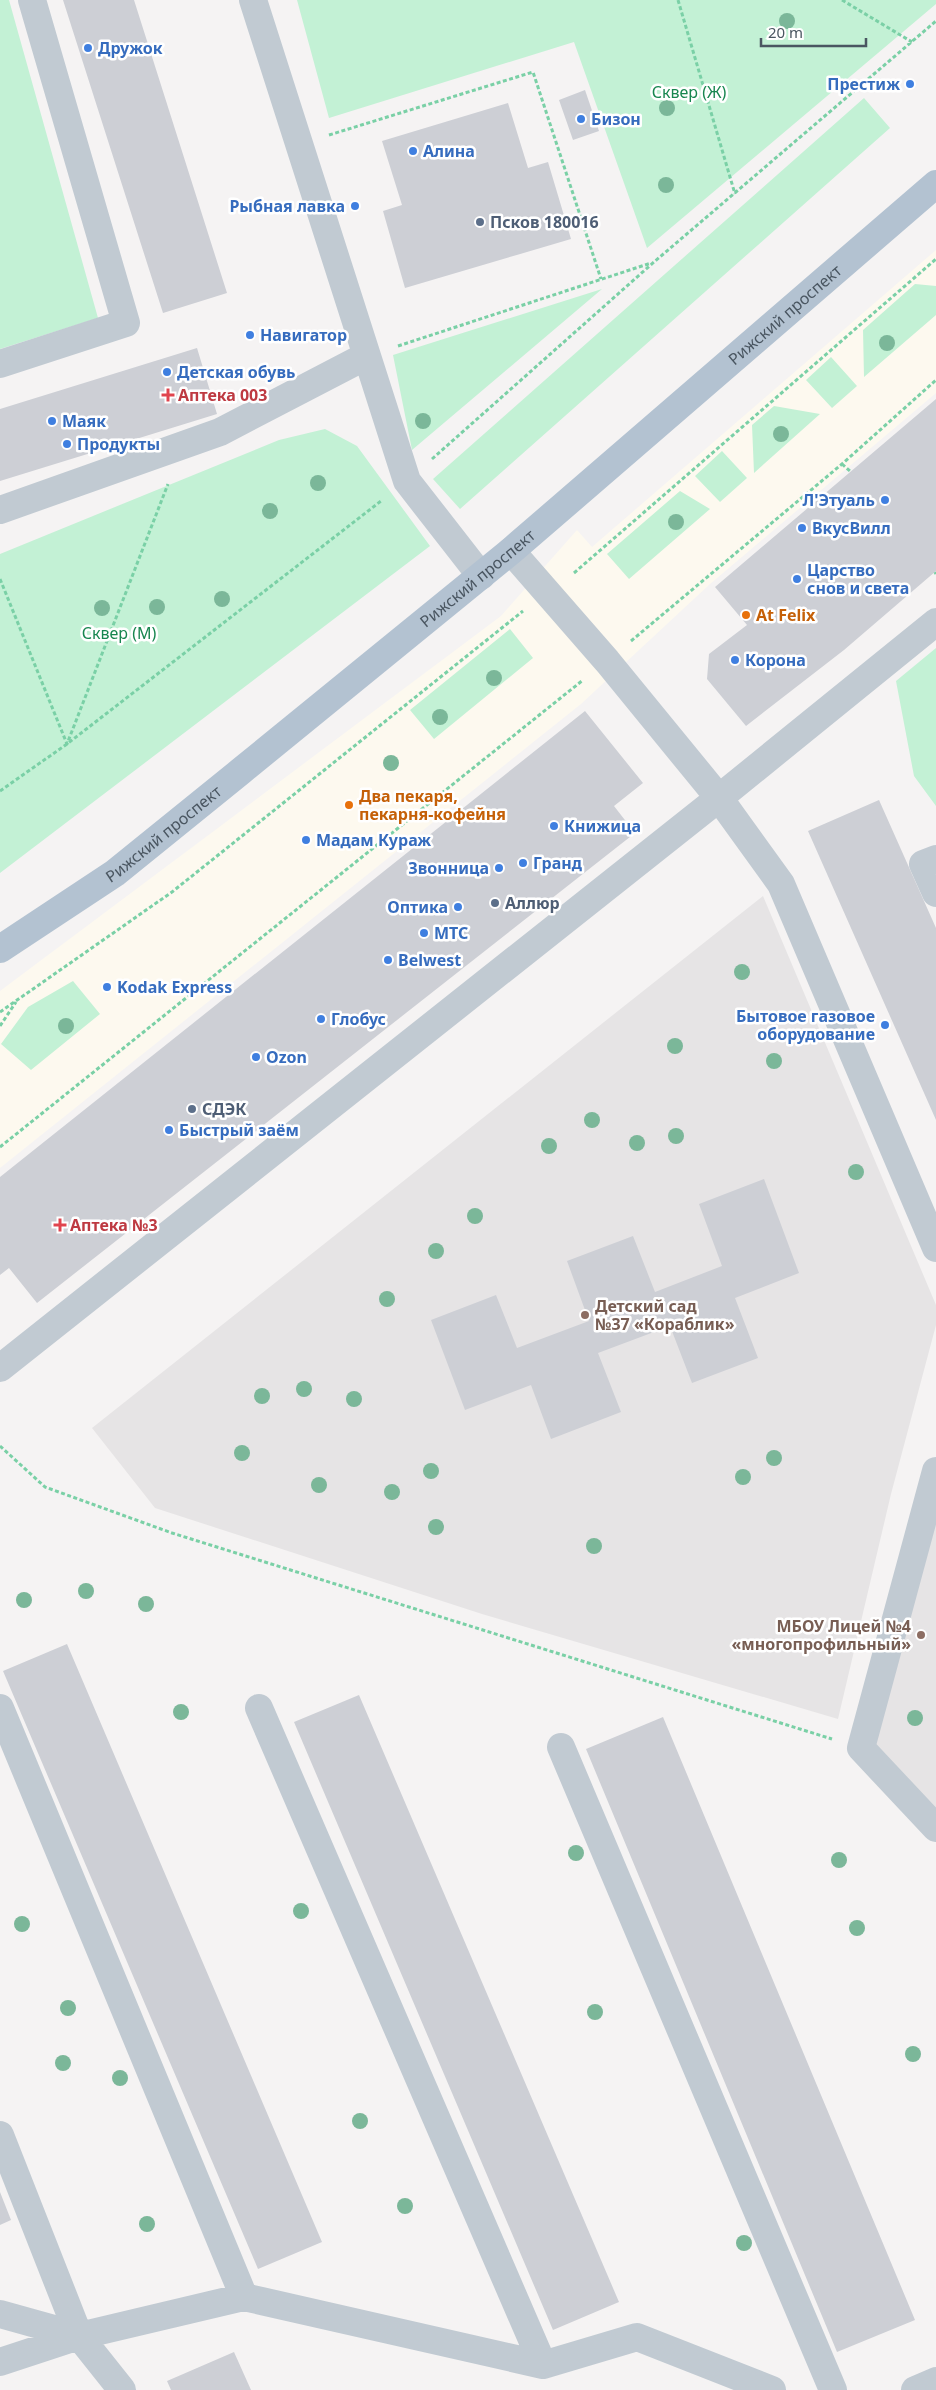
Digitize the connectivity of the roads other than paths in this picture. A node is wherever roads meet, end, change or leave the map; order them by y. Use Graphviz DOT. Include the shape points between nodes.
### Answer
graph roads {
  1 [pos="32,0"];
  2 [pos="253,0"];
  3 [pos="936,184"];
  4 [pos="366,356"];
  5 [pos="0,364"];
  6 [pos="0,510"];
  7 [pos="511,551"];
  8 [pos="481,576"];
  9 [pos="936,622"];
  10 [pos="719,798"];
  11 [pos="936,859"];
  12 [pos="936,893"];
  13 [pos="0,948"];
  14 [pos="936,1248"];
  15 [pos="0,1368"];
  16 [pos="936,1471"];
  17 [pos="0,1708"];
  18 [pos="259,1708"];
  19 [pos="562,1747"];
  20 [pos="936,1828"];
  21 [pos="0,2135"];
  22 [pos="244,2298"];
  23 [pos="0,2314"];
  24 [pos="79,2336"];
  25 [pos="0,2362"];
  26 [pos="543,2365"];
  27 [pos="936,2381"];
  28 [pos="122,2390"];
  29 [pos="772,2390"];
  30 [pos="833,2390"];
  31 [pos="915,2390"];
  1 -- 5 [label="street" via="126,323"];
  2 -- 4 [label="street"];
  3 -- 7 [label="main road, Рижский проспект"];
  4 -- 6 [label="street" via="220,432"];
  4 -- 8 [label="street" via="407,481"];
  7 -- 8 [label="main road, Рижский проспект"];
  7 -- 10 [label="street" via="607,661"];
  8 -- 13 [label="main road, Рижский проспект" via="116,873"];
  9 -- 10 [label="street"];
  10 -- 14 [label="street" via="781,884"];
  10 -- 15 [label="street"];
  11 -- 12 [label="street" via="923,864"];
  16 -- 20 [label="street" via="861,1748"];
  17 -- 22 [label="street"];
  18 -- 26 [label="street"];
  19 -- 30 [label="street"];
  21 -- 24 [label="street"];
  22 -- 24 [label="street"];
  22 -- 26 [label="street"];
  23 -- 24 [label="street"];
  24 -- 25 [label="street"];
  24 -- 28 [label="street"];
  26 -- 29 [label="street" via="637,2336"];
  27 -- 31 [label="street"];
}
